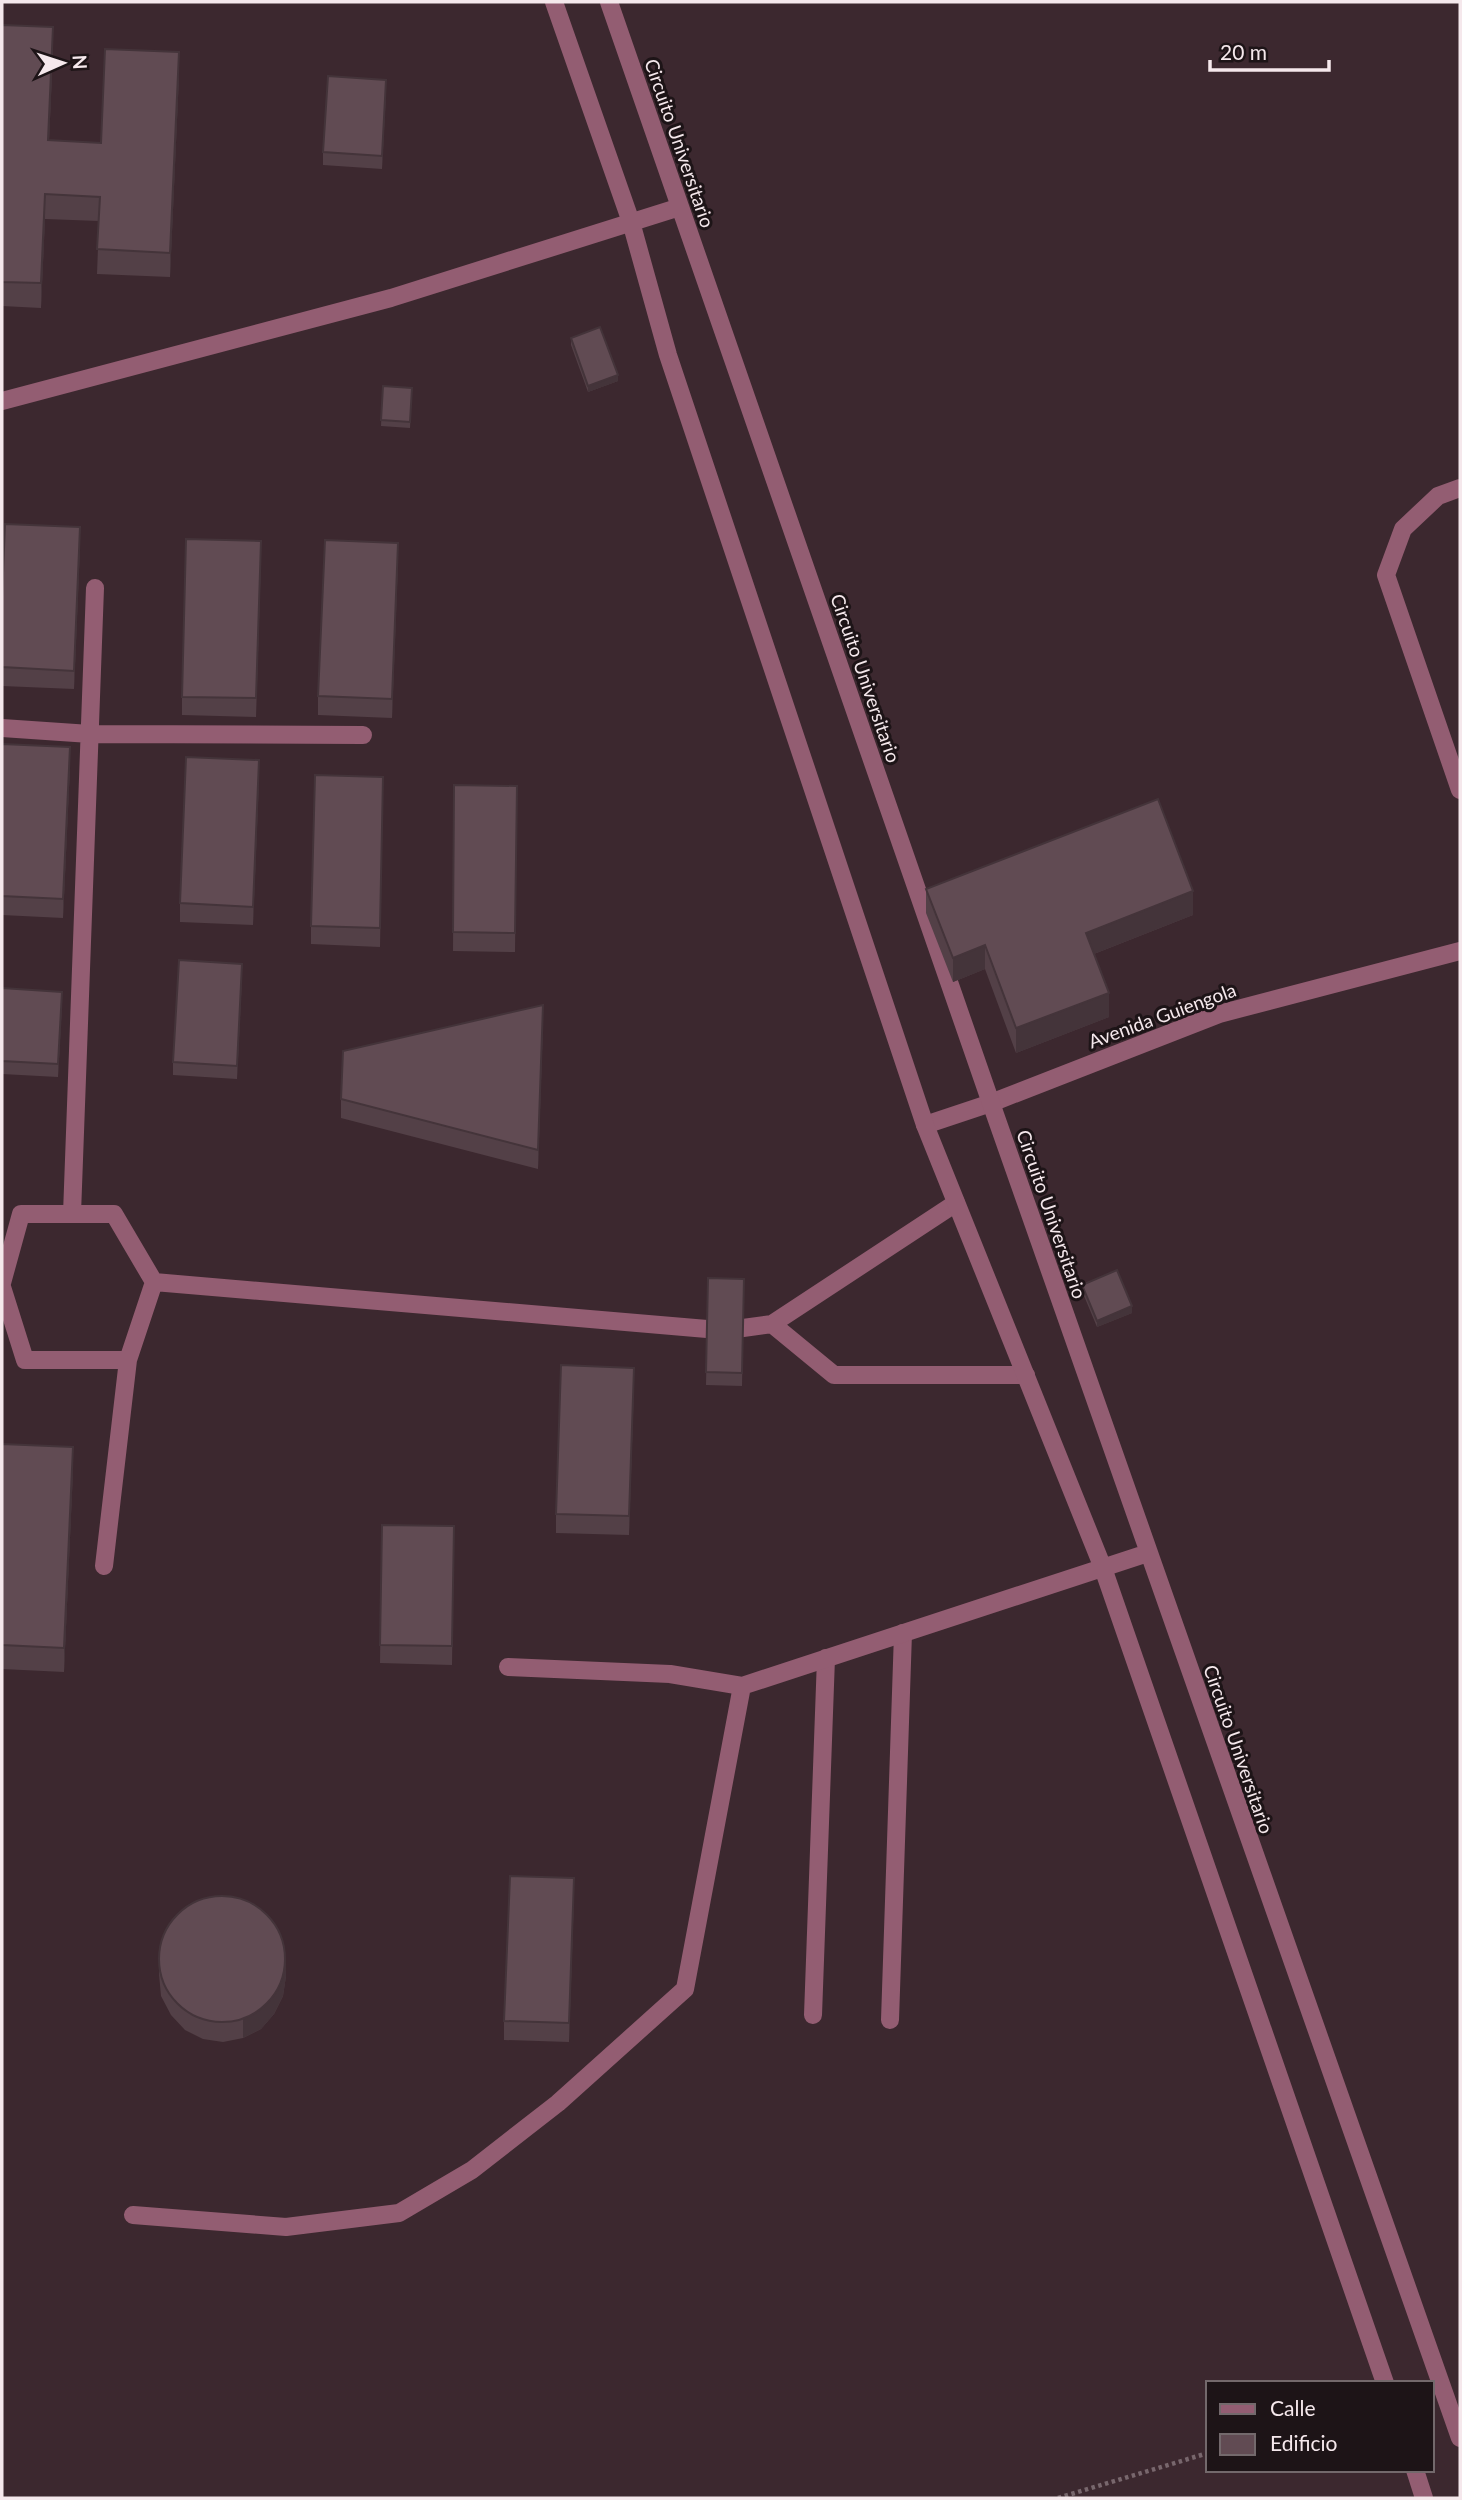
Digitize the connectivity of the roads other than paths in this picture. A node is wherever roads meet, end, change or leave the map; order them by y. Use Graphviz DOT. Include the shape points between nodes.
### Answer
graph roads {
  1 [pos="555,2"];
  2 [pos="609,2"];
  3 [pos="680,207"];
  4 [pos="631,222"];
  5 [pos="2,401"];
  6 [pos="1460,488"];
  7 [pos="95,587"];
  8 [pos="2,728"];
  9 [pos="90,734"];
  10 [pos="363,735"];
  11 [pos="1460,790"];
  12 [pos="1460,951"];
  13 [pos="990,1104"];
  14 [pos="925,1125"];
  15 [pos="956,1203"];
  16 [pos="72,1214"];
  17 [pos="154,1282"];
  18 [pos="2,1285"];
  19 [pos="772,1324"];
  20 [pos="743,1328"];
  21 [pos="707,1329"];
  22 [pos="128,1360"];
  23 [pos="1026,1376"];
  24 [pos="1148,1553"];
  25 [pos="104,1566"];
  26 [pos="1104,1568"];
  27 [pos="904,1633"];
  28 [pos="826,1658"];
  29 [pos="508,1667"];
  30 [pos="742,1686"];
  31 [pos="813,2015"];
  32 [pos="890,2020"];
  33 [pos="133,2215"];
  34 [pos="1384,2381"];
  35 [pos="1460,2438"];
  36 [pos="1416,2472"];
  37 [pos="1424,2498"];
  1 -- 4 [label="street"];
  2 -- 3 [label="street, Circuito Universitario"];
  3 -- 4 [label="street"];
  3 -- 13 [label="street, Circuito Universitario"];
  4 -- 5 [label="street" via="391,298"];
  4 -- 14 [label="street" via="668,355"];
  6 -- 11 [label="street" via="1438,496 1403,528 1386,575"];
  7 -- 9 [label="street"];
  8 -- 9 [label="street"];
  9 -- 10 [label="street"];
  9 -- 16 [label="street"];
  12 -- 13 [label="street, Avenida Guiengola" via="1219,1014"];
  13 -- 14 [label="street, Avenida Guiengola"];
  13 -- 24 [label="street, Circuito Universitario"];
  14 -- 15 [label="street"];
  15 -- 19 [label="street"];
  15 -- 23 [label="street"];
  16 -- 17 [label="street" via="114,1214"];
  16 -- 18 [label="street" via="21,1214"];
  17 -- 21 [label="street"];
  17 -- 22 [label="street"];
  18 -- 22 [label="street" via="25,1360"];
  19 -- 20 [label="street"];
  19 -- 23 [label="street" via="834,1375"];
  22 -- 25 [label="street"];
  23 -- 26 [label="street"];
  24 -- 26 [label="street"];
  24 -- 35 [label="street, Circuito Universitario"];
  26 -- 27 [label="street"];
  26 -- 34 [label="street"];
  27 -- 28 [label="street"];
  27 -- 32 [label="street"];
  28 -- 30 [label="street"];
  28 -- 31 [label="street"];
  29 -- 30 [label="street" via="670,1674"];
  30 -- 33 [label="street" via="685,1989 558,2103 472,2169 399,2213 285,2227"];
  36 -- 37 [label="street"];
}
